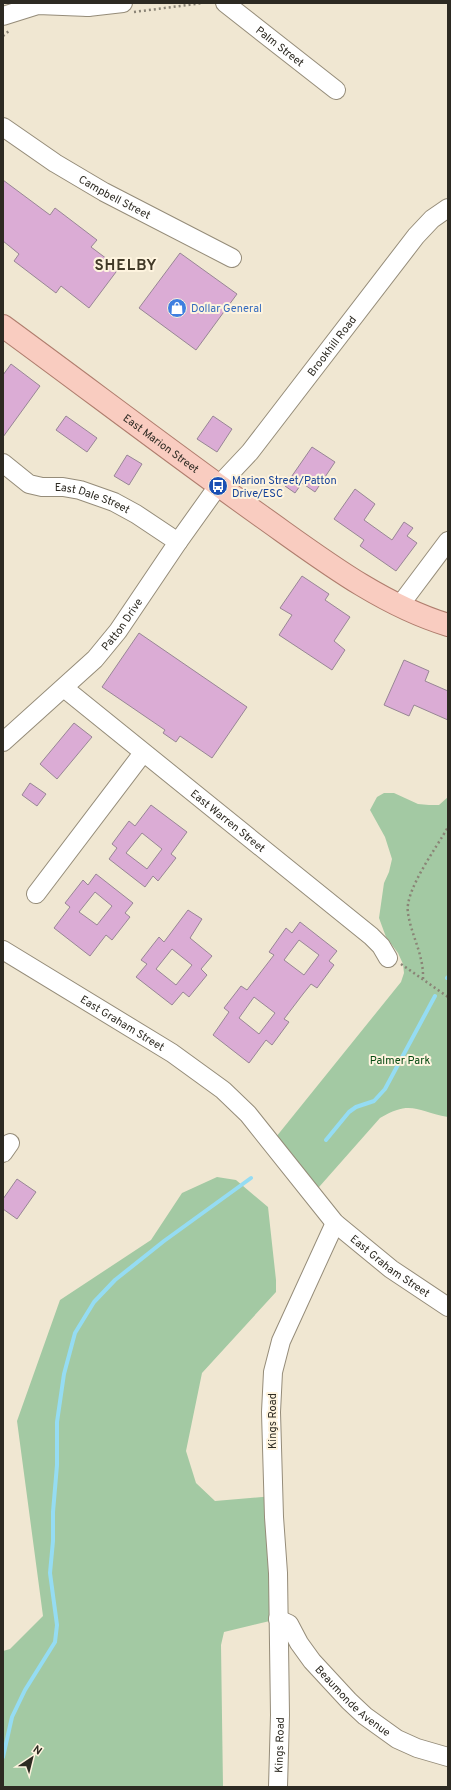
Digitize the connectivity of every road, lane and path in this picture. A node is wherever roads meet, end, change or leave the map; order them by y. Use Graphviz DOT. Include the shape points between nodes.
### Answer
graph roads {
  1 [pos="123,3"];
  2 [pos="225,3"];
  3 [pos="82,5"];
  4 [pos="3,16"];
  5 [pos="336,90"];
  6 [pos="3,127"];
  7 [pos="448,208"];
  8 [pos="232,258"];
  9 [pos="3,326"];
  10 [pos="3,463"];
  11 [pos="218,486"];
  12 [pos="448,541"];
  13 [pos="178,542"];
  14 [pos="400,605"];
  15 [pos="448,625"];
  16 [pos="64,688"];
  17 [pos="3,742"];
  18 [pos="143,753"];
  19 [pos="448,827"];
  20 [pos="36,894"];
  21 [pos="3,950"];
  22 [pos="388,958"];
  23 [pos="423,979"];
  24 [pos="448,997"];
  25 [pos="335,1224"];
  26 [pos="448,1307"];
  27 [pos="278,1619"];
  28 [pos="448,1757"];
  29 [pos="278,1787"];
  1 -- 3 [label="street"];
  2 -- 5 [label="street, Palm Street"];
  3 -- 4 [label="street" via="38,6"];
  6 -- 8 [label="street, Campbell Street" via="55,163 104,192"];
  7 -- 11 [label="street, Brookhill Road" via="432,219 416,236 250,452"];
  9 -- 11 [label="main road, East Marion Street"];
  10 -- 13 [label="street, East Dale Street" via="29,484 80,490 114,502"];
  11 -- 13 [label="street, Patton Drive"];
  11 -- 14 [label="main road, East Marion Street" via="307,549 372,591"];
  12 -- 14 [label="street"];
  13 -- 16 [label="street, Patton Drive" via="118,631 95,659"];
  14 -- 15 [label="main road, East Marion Street"];
  16 -- 17 [label="street, Patton Drive"];
  16 -- 18 [label="street, East Warren Street"];
  18 -- 20 [label="street"];
  18 -- 22 [label="street, East Warren Street" via="371,936"];
  19 -- 23 [label="path" via="408,900 408,912 420,955"];
  21 -- 25 [label="street, East Graham Street" via="207,1076 237,1102"];
  22 -- 23 [label="path" via="403,964"];
  23 -- 24 [label="path"];
  25 -- 26 [label="street, East Graham Street" via="391,1269"];
  25 -- 27 [label="street, Kings Road" via="281,1341 273,1372 272,1427"];
  27 -- 28 [label="street, Beaumonde Avenue" via="289,1624 312,1661 365,1716 397,1739"];
  27 -- 29 [label="street, Kings Road"];
}
